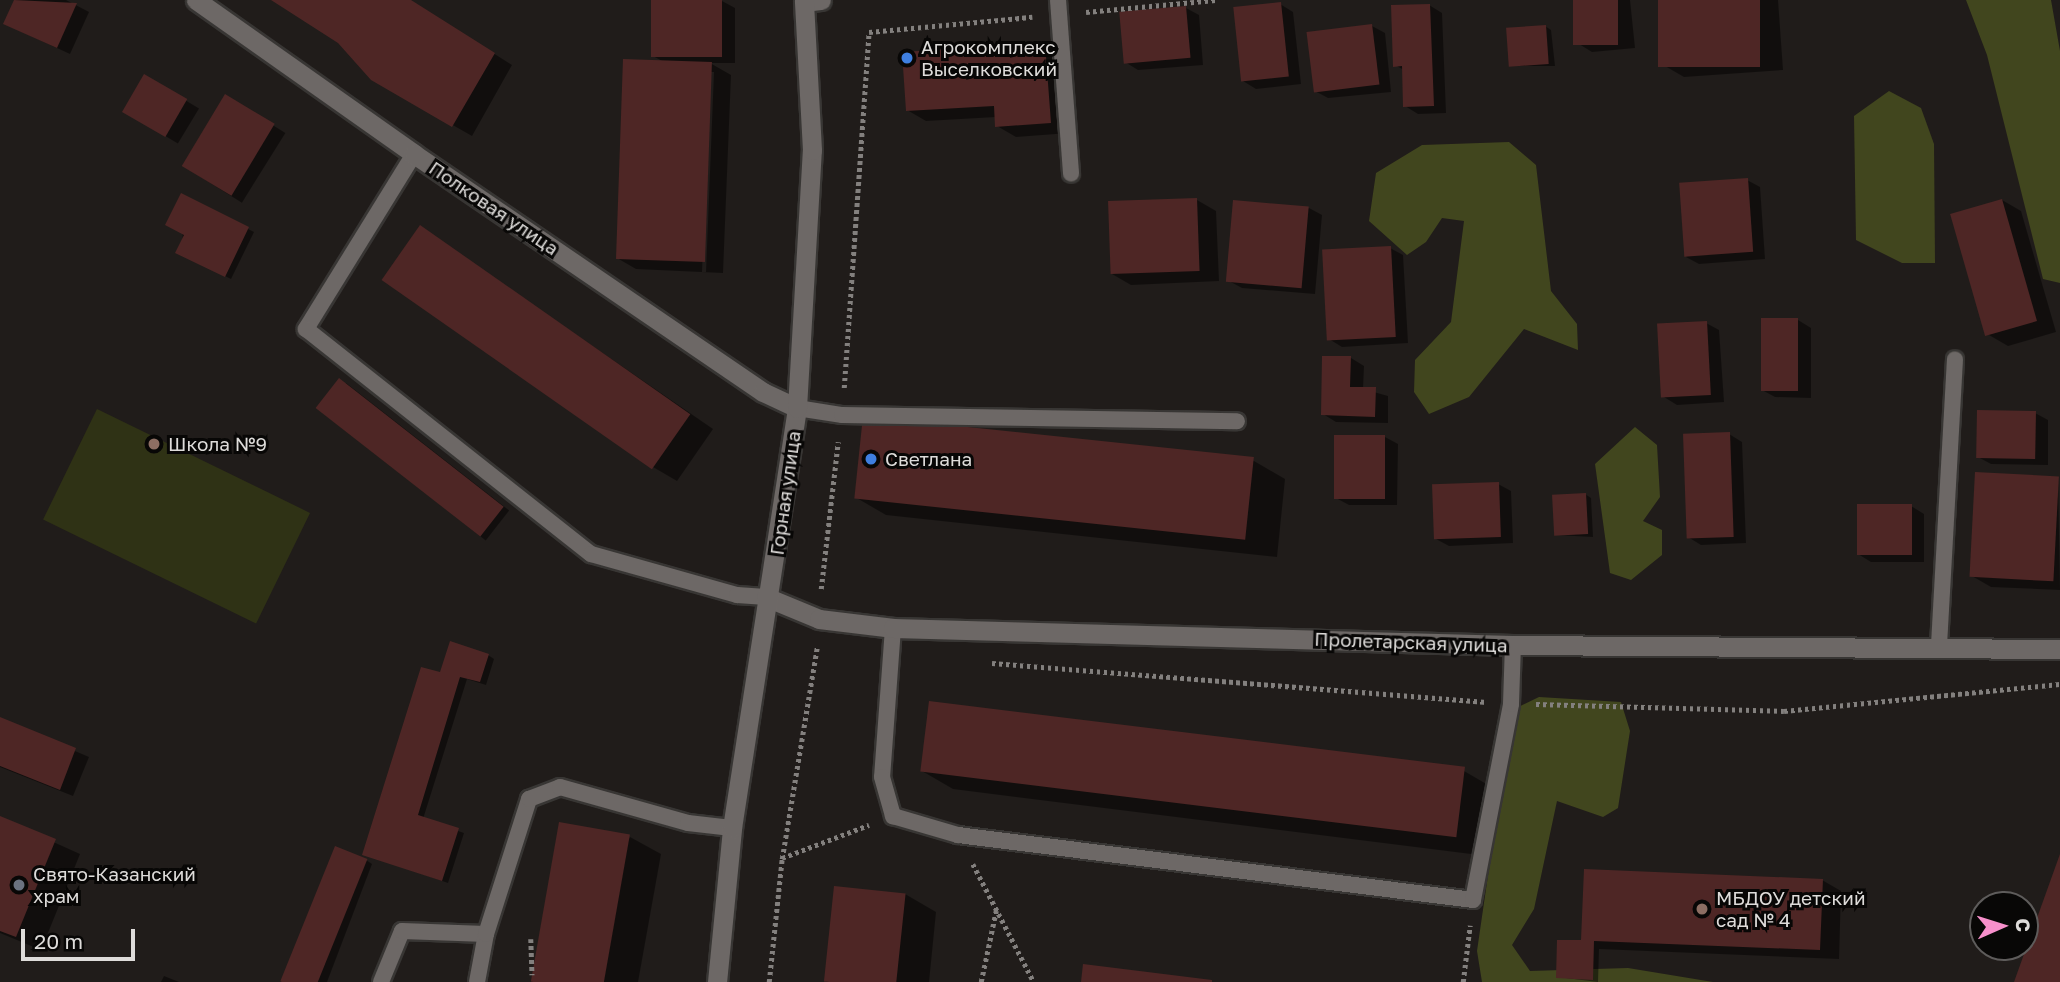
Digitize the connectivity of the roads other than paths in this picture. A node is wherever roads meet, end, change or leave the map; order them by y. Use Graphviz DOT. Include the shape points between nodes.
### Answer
graph roads {
  1 [pos="196,0"];
  2 [pos="1058,0"];
  3 [pos="810,1"];
  4 [pos="414,154"];
  5 [pos="1071,174"];
  6 [pos="1955,359"];
  7 [pos="797,408"];
  8 [pos="1237,421"];
  9 [pos="766,597"];
  10 [pos="893,628"];
  11 [pos="1513,645"];
  12 [pos="1939,645"];
  13 [pos="2060,649"];
  14 [pos="732,828"];
  15 [pos="486,934"];
  16 [pos="381,982"];
  17 [pos="477,982"];
  18 [pos="717,982"];
  1 -- 4 [label="street, Полковая улица"];
  2 -- 5 [label="lane"];
  3 -- 7 [label="street, Горная улица" via="812,150"];
  4 -- 7 [label="street, Полковая улица" via="763,392"];
  4 -- 9 [label="lane" via="306,329 591,554 737,595"];
  6 -- 12 [label="lane"];
  7 -- 8 [label="lane" via="842,415"];
  7 -- 9 [label="street, Горная улица"];
  9 -- 10 [label="street, Пролетарская улица" via="818,619"];
  9 -- 14 [label="street, Горная улица"];
  10 -- 11 [label="street, Пролетарская улица"];
  10 -- 11 [label="lane" via="882,776 893,816 958,835 1473,900 1511,704"];
  11 -- 12 [label="street, Пролетарская улица"];
  12 -- 13 [label="street, Пролетарская улица"];
  14 -- 15 [label="lane" via="688,823 560,787 528,799"];
  14 -- 18 [label="street, Горная улица"];
  15 -- 16 [label="lane" via="402,931"];
  15 -- 17 [label="lane"];
}
